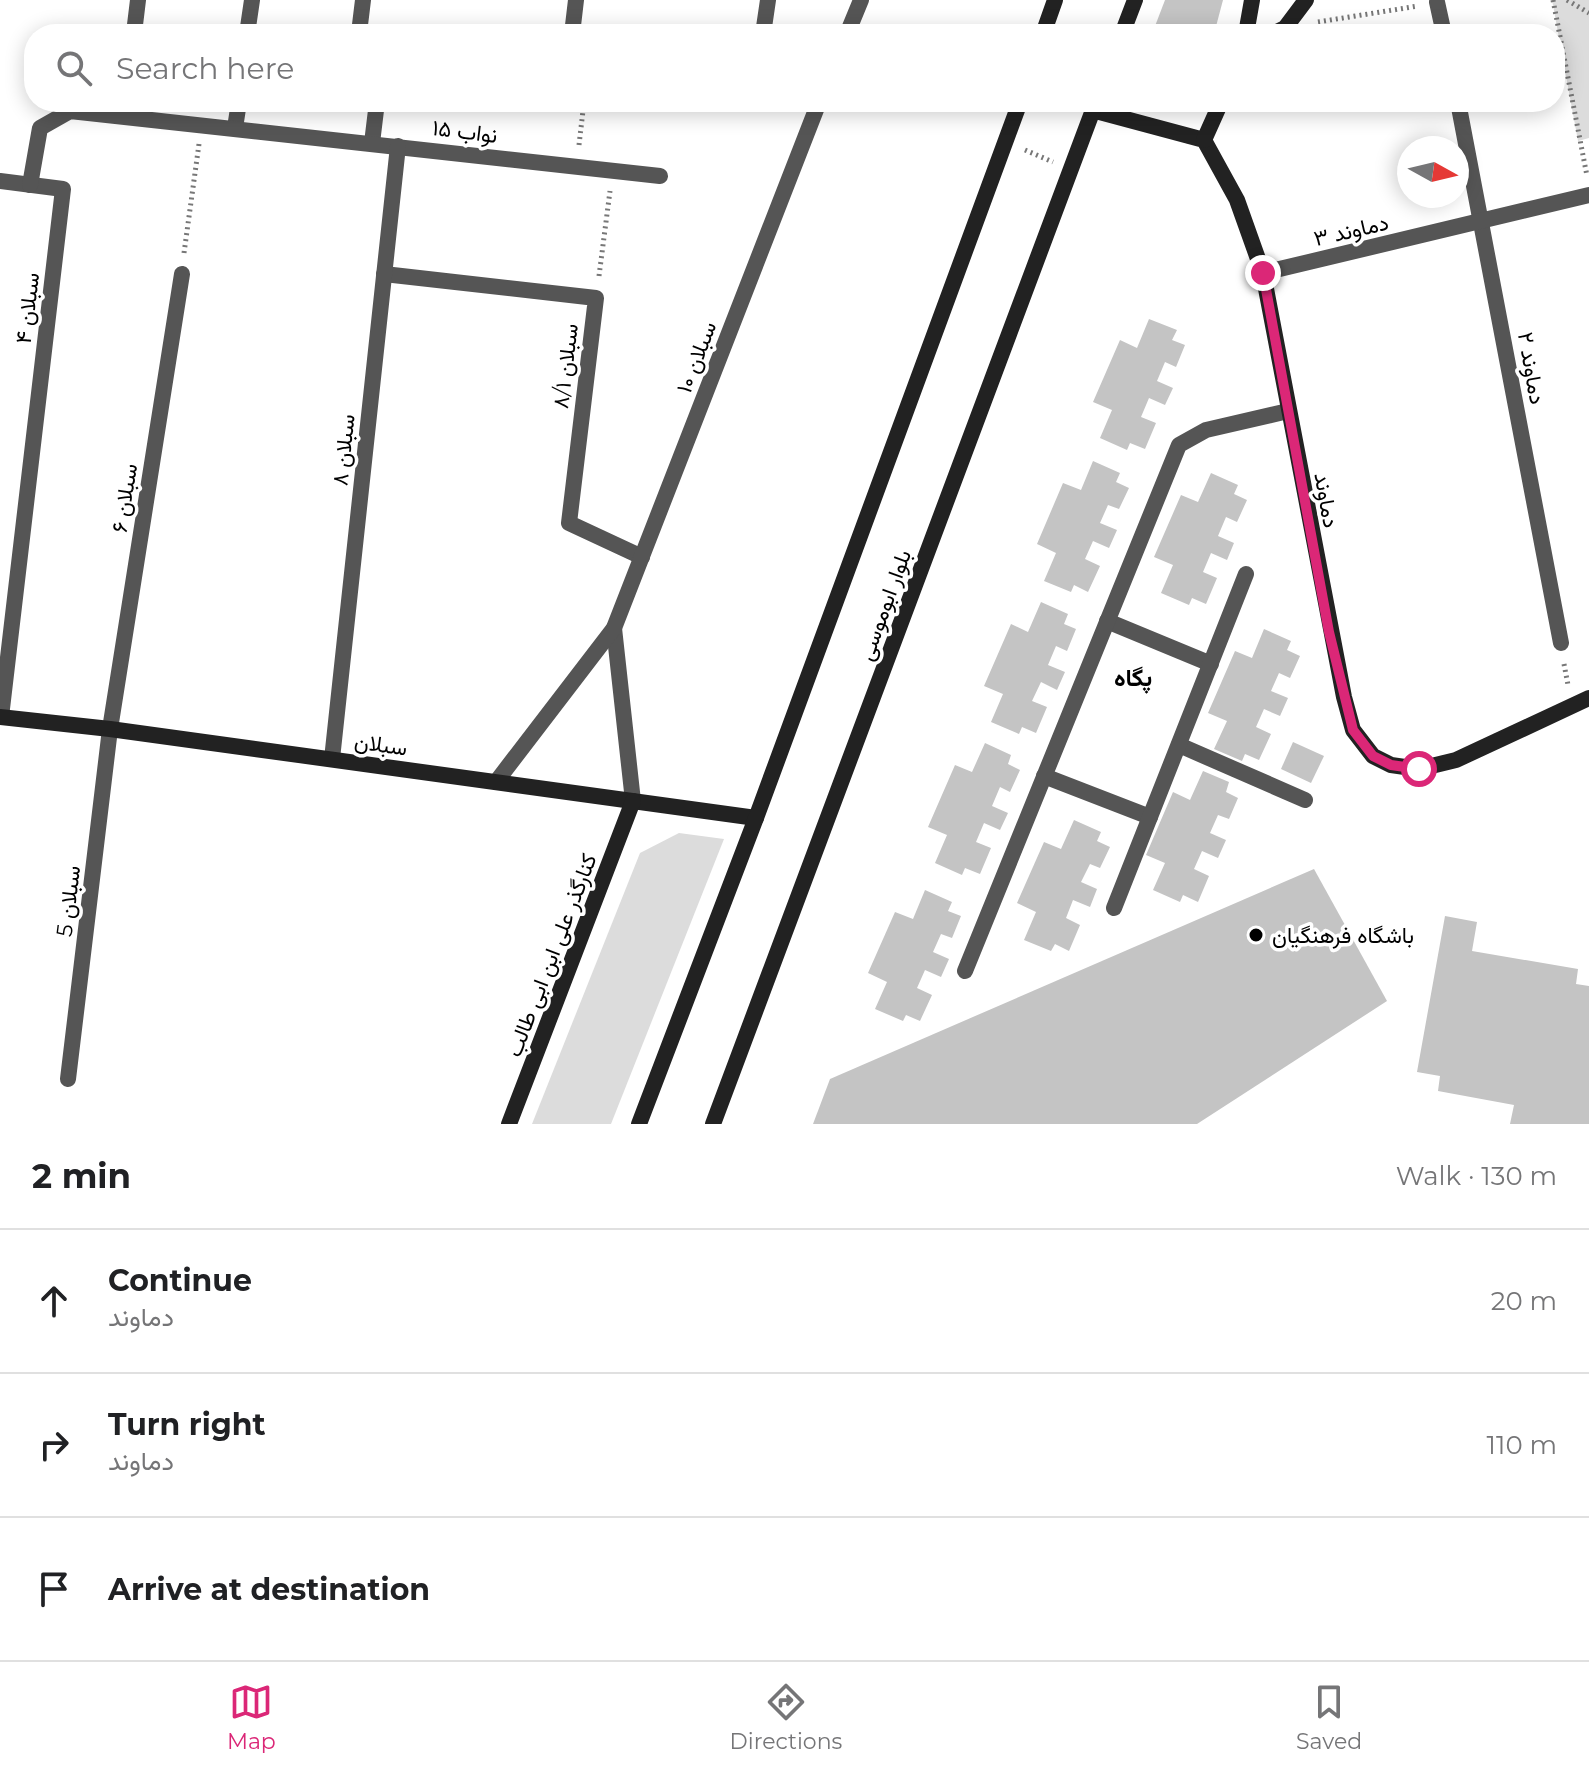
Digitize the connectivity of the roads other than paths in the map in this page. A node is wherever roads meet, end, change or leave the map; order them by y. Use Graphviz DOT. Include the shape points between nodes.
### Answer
graph roads {
  1 [pos="138,0"];
  2 [pos="252,0"];
  3 [pos="363,0"];
  4 [pos="576,0"];
  5 [pos="768,0"];
  6 [pos="861,0"];
  7 [pos="1055,0"];
  8 [pos="1135,0"];
  9 [pos="1252,0"];
  10 [pos="1306,0"];
  11 [pos="1437,2"];
  12 [pos="135,24"];
  13 [pos="248,24"];
  14 [pos="360,24"];
  15 [pos="573,24"];
  16 [pos="764,24"];
  17 [pos="851,24"];
  18 [pos="1047,24"];
  19 [pos="1126,24"];
  20 [pos="1248,24"];
  21 [pos="1285,24"];
  22 [pos="1442,24"];
  23 [pos="68,112"];
  24 [pos="80,112"];
  25 [pos="237,112"];
  26 [pos="376,112"];
  27 [pos="815,112"];
  28 [pos="1016,112"];
  29 [pos="1092,112"];
  30 [pos="1113,112"];
  31 [pos="1217,112"];
  32 [pos="1460,112"];
  33 [pos="235,128"];
  34 [pos="1204,140"];
  35 [pos="372,143"];
  36 [pos="398,146"];
  37 [pos="660,176"];
  38 [pos="0,181"];
  39 [pos="30,185"];
  40 [pos="1589,195"];
  41 [pos="1483,221"];
  42 [pos="1263,273"];
  43 [pos="182,274"];
  44 [pos="384,274"];
  45 [pos="1288,411"];
  46 [pos="642,557"];
  47 [pos="1246,574"];
  48 [pos="1107,621"];
  49 [pos="614,628"];
  50 [pos="1561,643"];
  51 [pos="1211,664"];
  52 [pos="1589,698"];
  53 [pos="1,717"];
  54 [pos="110,729"];
  55 [pos="1179,745"];
  56 [pos="332,759"];
  57 [pos="1044,776"];
  58 [pos="496,782"];
  59 [pos="1305,800"];
  60 [pos="633,801"];
  61 [pos="1150,817"];
  62 [pos="756,818"];
  63 [pos="1114,908"];
  64 [pos="965,971"];
  65 [pos="68,1079"];
  66 [pos="509,1124"];
  67 [pos="639,1124"];
  68 [pos="713,1124"];
  1 -- 12 [label="street"];
  2 -- 13 [label="street"];
  3 -- 14 [label="street"];
  4 -- 15 [label="street"];
  5 -- 16 [label="street"];
  6 -- 17 [label="street"];
  7 -- 18 [label="main road"];
  8 -- 19 [label="main road"];
  9 -- 20 [label="main road"];
  10 -- 21 [label="main road"];
  11 -- 22 [label="street"];
  23 -- 39 [label="street, نواب ۱۵" via="40,128"];
  24 -- 33 [label="street, نواب ۱۵"];
  25 -- 33 [label="street"];
  26 -- 35 [label="street"];
  27 -- 46 [label="street, سبلان ۱۰"];
  28 -- 62 [label="main road, بلوار ابوموسی"];
  29 -- 68 [label="main road, بلوار ابوموسی"];
  30 -- 34 [label="main road"];
  31 -- 34 [label="main road"];
  32 -- 41 [label="street, دماوند ۲"];
  33 -- 35 [label="street, نواب ۱۵"];
  34 -- 42 [label="main road, دماوند" via="1237,200"];
  35 -- 36 [label="street, نواب ۱۵"];
  36 -- 37 [label="street, نواب ۱۵"];
  36 -- 44 [label="street, سبلان ۸"];
  38 -- 39 [label="street"];
  39 -- 53 [label="street, سبلان ۴" via="63,189"];
  40 -- 41 [label="street, دماوند ۳"];
  41 -- 42 [label="street, دماوند ۳"];
  41 -- 50 [label="street, دماوند ۲"];
  42 -- 45 [label="main road, دماوند"];
  43 -- 54 [label="street, سبلان ۶"];
  44 -- 46 [label="street, سبلان ۸/۱" via="596,298 569,523"];
  44 -- 56 [label="street, سبلان ۸"];
  45 -- 48 [label="street" via="1206,430 1179,445"];
  45 -- 52 [label="main road, دماوند" via="1344,697 1353,730 1373,756 1419,769 1456,760"];
  46 -- 49 [label="street, سبلان ۱۰"];
  47 -- 51 [label="street"];
  48 -- 51 [label="street"];
  48 -- 57 [label="street"];
  49 -- 58 [label="street, سبلان ۱۰"];
  49 -- 60 [label="street, سبلان ۱۰"];
  51 -- 55 [label="street"];
  53 -- 54 [label="main road, سبلان"];
  54 -- 56 [label="main road, سبلان"];
  54 -- 65 [label="street, سبلان 5"];
  55 -- 59 [label="street"];
  55 -- 61 [label="street"];
  56 -- 58 [label="main road, سبلان"];
  57 -- 61 [label="street"];
  57 -- 64 [label="street"];
  58 -- 60 [label="main road, سبلان"];
  60 -- 62 [label="main road, سبلان"];
  60 -- 66 [label="main road, کنارگذر علی ابن ابی طالب"];
  61 -- 63 [label="street"];
  62 -- 67 [label="main road, بلوار ابوموسی"];
}
